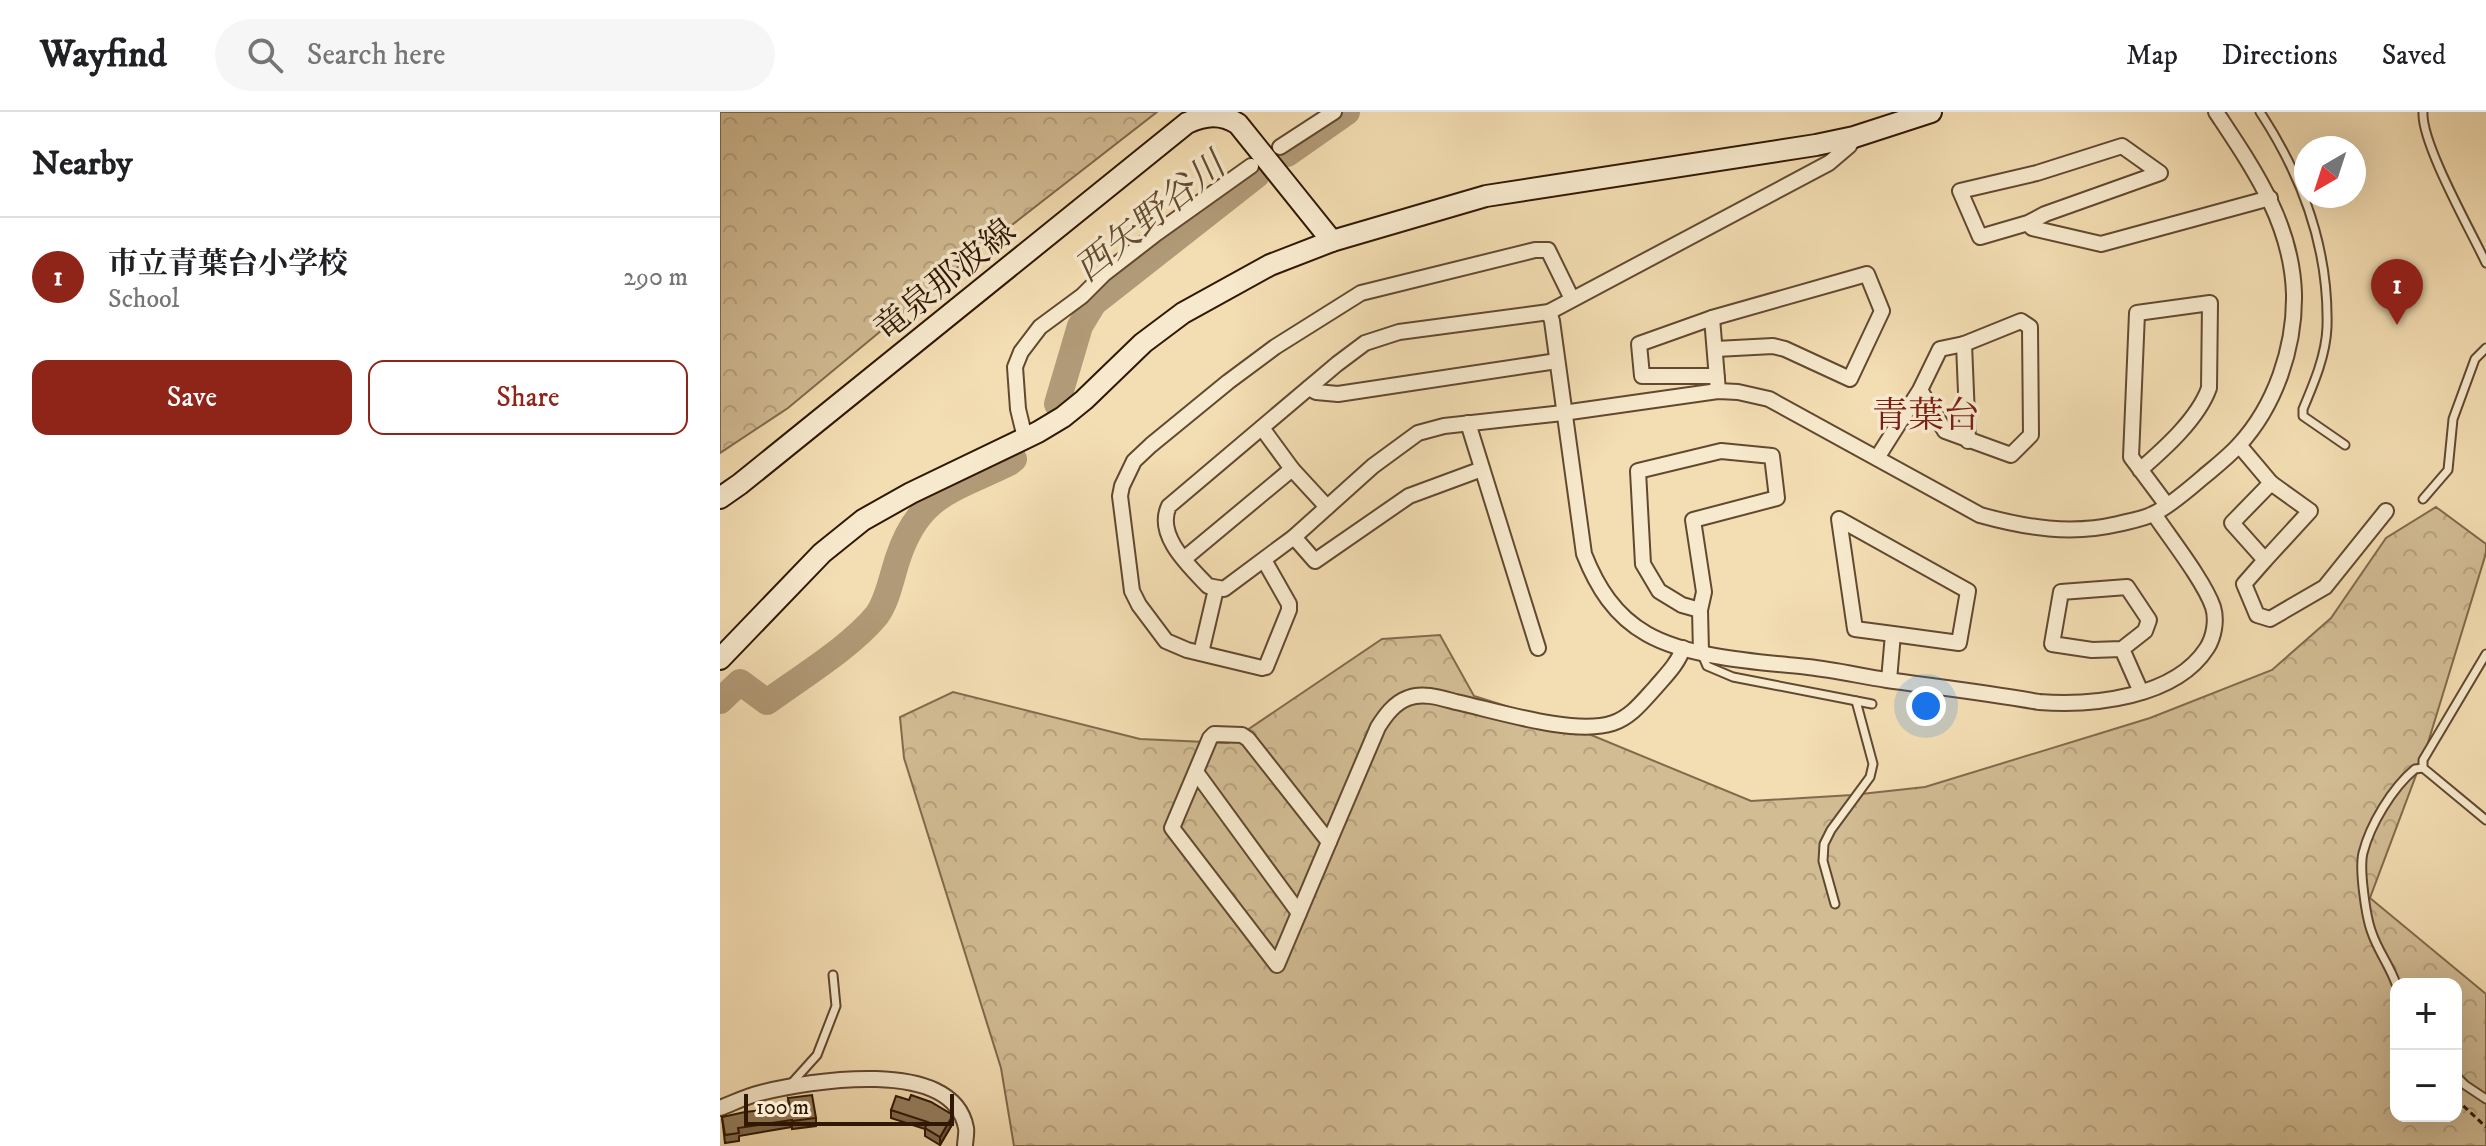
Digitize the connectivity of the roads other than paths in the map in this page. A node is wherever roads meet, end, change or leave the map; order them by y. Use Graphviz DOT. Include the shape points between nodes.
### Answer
graph roads {
  1 [pos="1334,112"];
  2 [pos="1931,112"];
  3 [pos="2216,112"];
  4 [pos="2260,112"];
  5 [pos="2423,112"];
  6 [pos="1210,114"];
  7 [pos="1854,137"];
  8 [pos="1280,147"];
  9 [pos="1251,166"];
  10 [pos="2270,198"];
  11 [pos="2028,223"];
  12 [pos="1332,241"];
  13 [pos="2486,263"];
  14 [pos="1572,299"];
  15 [pos="1549,312"];
  16 [pos="1712,318"];
  17 [pos="1964,344"];
  18 [pos="2486,348"];
  19 [pos="1716,349"];
  20 [pos="1557,361"];
  21 [pos="1717,383"];
  22 [pos="1309,388"];
  23 [pos="1920,390"];
  24 [pos="1563,413"];
  25 [pos="1468,423"];
  26 [pos="1262,428"];
  27 [pos="1025,438"];
  28 [pos="1968,441"];
  29 [pos="2239,445"];
  30 [pos="2345,445"];
  31 [pos="1877,458"];
  32 [pos="1292,469"];
  33 [pos="1482,469"];
  34 [pos="2140,470"];
  35 [pos="2271,483"];
  36 [pos="720,498"];
  37 [pos="2423,499"];
  38 [pos="1327,507"];
  39 [pos="2160,509"];
  40 [pos="2386,511"];
  41 [pos="1294,537"];
  42 [pos="1185,558"];
  43 [pos="1264,560"];
  44 [pos="2265,560"];
  45 [pos="1216,589"];
  46 [pos="1700,610"];
  47 [pos="1893,634"];
  48 [pos="1538,648"];
  49 [pos="1683,648"];
  50 [pos="2122,649"];
  51 [pos="1701,652"];
  52 [pos="1201,653"];
  53 [pos="2486,654"];
  54 [pos="720,659"];
  55 [pos="1889,680"];
  56 [pos="2141,692"];
  57 [pos="1856,701"];
  58 [pos="1872,704"];
  59 [pos="2423,768"];
  60 [pos="1196,772"];
  61 [pos="2486,820"];
  62 [pos="1329,842"];
  63 [pos="1835,904"];
  64 [pos="1299,913"];
  65 [pos="833,975"];
  66 [pos="2393,978"];
  67 [pos="2462,1082"];
  68 [pos="789,1087"];
  69 [pos="2486,1099"];
  70 [pos="720,1108"];
  71 [pos="965,1146"];
  1 -- 8 [label="street"];
  2 -- 7 [label="street"];
  3 -- 10 [label="street"];
  4 -- 30 [label="lane" via="2300,184 2323,255 2327,328 2303,416"];
  5 -- 13 [label="lane" via="2429,144"];
  6 -- 12 [label="street" via="1230,119 1246,131"];
  6 -- 36 [label="street, 竜泉那波線" via="1177,130"];
  7 -- 12 [label="street" via="1486,196"];
  7 -- 14 [label="street" via="1829,163"];
  9 -- 27 [label="street" via="1104,274 1029,340 1015,367"];
  10 -- 11 [label="street" via="2101,244"];
  10 -- 29 [label="street" via="2291,270 2293,319 2277,386"];
  11 -- 11 [label="street" via="1980,237 1960,191 2122,146 2160,173"];
  12 -- 27 [label="street" via="1270,265 1183,313 1075,408"];
  14 -- 15 [label="street"];
  14 -- 52 [label="street" via="1548,250 1361,293 1275,347 1140,454 1120,496 1132,591 1166,641"];
  15 -- 20 [label="street"];
  15 -- 22 [label="street" via="1381,337 1353,351"];
  16 -- 19 [label="street"];
  16 -- 19 [label="street" via="1867,274 1882,311 1850,379 1773,346"];
  16 -- 21 [label="street" via="1639,344 1642,376"];
  17 -- 23 [label="street" via="1940,349"];
  17 -- 28 [label="street"];
  17 -- 28 [label="street" via="2021,321 2030,327 2031,435 2011,455"];
  18 -- 37 [label="lane" via="2475,359 2453,419 2448,470"];
  19 -- 21 [label="street"];
  20 -- 22 [label="street" via="1338,394"];
  20 -- 24 [label="street"];
  21 -- 24 [label="street"];
  21 -- 31 [label="street" via="1769,399"];
  22 -- 26 [label="street"];
  23 -- 28 [label="street" via="1945,431"];
  23 -- 31 [label="street"];
  24 -- 25 [label="street"];
  24 -- 49 [label="street" via="1584,554 1598,585 1631,624"];
  25 -- 33 [label="street"];
  25 -- 38 [label="street" via="1418,433"];
  26 -- 32 [label="street"];
  26 -- 42 [label="street" via="1169,506 1167,533"];
  27 -- 54 [label="street" via="911,493 848,531"];
  29 -- 35 [label="street"];
  29 -- 39 [label="street"];
  31 -- 39 [label="street" via="1980,515 2037,529 2107,526"];
  32 -- 38 [label="street"];
  32 -- 42 [label="street"];
  33 -- 41 [label="street" via="1409,496 1315,561"];
  33 -- 48 [label="street"];
  34 -- 34 [label="street" via="2131,457 2137,313 2210,303 2205,401"];
  34 -- 39 [label="street"];
  35 -- 44 [label="street" via="2232,523"];
  35 -- 44 [label="street" via="2310,511"];
  38 -- 41 [label="street"];
  39 -- 56 [label="street" via="2214,609 2214,624 2197,662 2174,679"];
  40 -- 44 [label="street" via="2325,587 2270,619 2257,615 2244,584"];
  41 -- 43 [label="street"];
  42 -- 45 [label="street"];
  43 -- 45 [label="street" via="1234,584"];
  43 -- 52 [label="street" via="1289,604 1270,662 1262,668"];
  45 -- 52 [label="street"];
  46 -- 46 [label="street" via="1704,592 1693,520 1777,498 1772,456 1721,451 1638,471 1643,564 1659,591"];
  46 -- 51 [label="street"];
  47 -- 47 [label="street" via="1855,629 1839,519 1968,591 1959,643"];
  47 -- 55 [label="street"];
  49 -- 51 [label="street"];
  49 -- 62 [label="street" via="1632,712 1602,726 1528,718 1432,696 1409,697 1378,727"];
  50 -- 50 [label="street" via="2052,644 2061,592 2127,587 2149,620 2145,631"];
  50 -- 56 [label="street"];
  51 -- 55 [label="street"];
  51 -- 57 [label="lane" via="1707,666 1733,677"];
  53 -- 59 [label="lane" via="2426,754"];
  55 -- 56 [label="street" via="2066,704"];
  57 -- 58 [label="lane"];
  57 -- 63 [label="lane" via="1873,764 1870,777 1824,844 1823,861"];
  59 -- 61 [label="lane"];
  59 -- 66 [label="lane" via="2415,769 2398,788 2363,854 2361,877 2371,932"];
  60 -- 62 [label="street" via="1214,734 1242,735"];
  60 -- 64 [label="street"];
  60 -- 64 [label="street" via="1172,828 1277,965"];
  62 -- 64 [label="street"];
  65 -- 68 [label="lane" via="836,1006 817,1055"];
  67 -- 69 [label="lane"];
  68 -- 70 [label="street"];
  68 -- 71 [label="street" via="881,1078 927,1086 959,1111 966,1128"];
}
